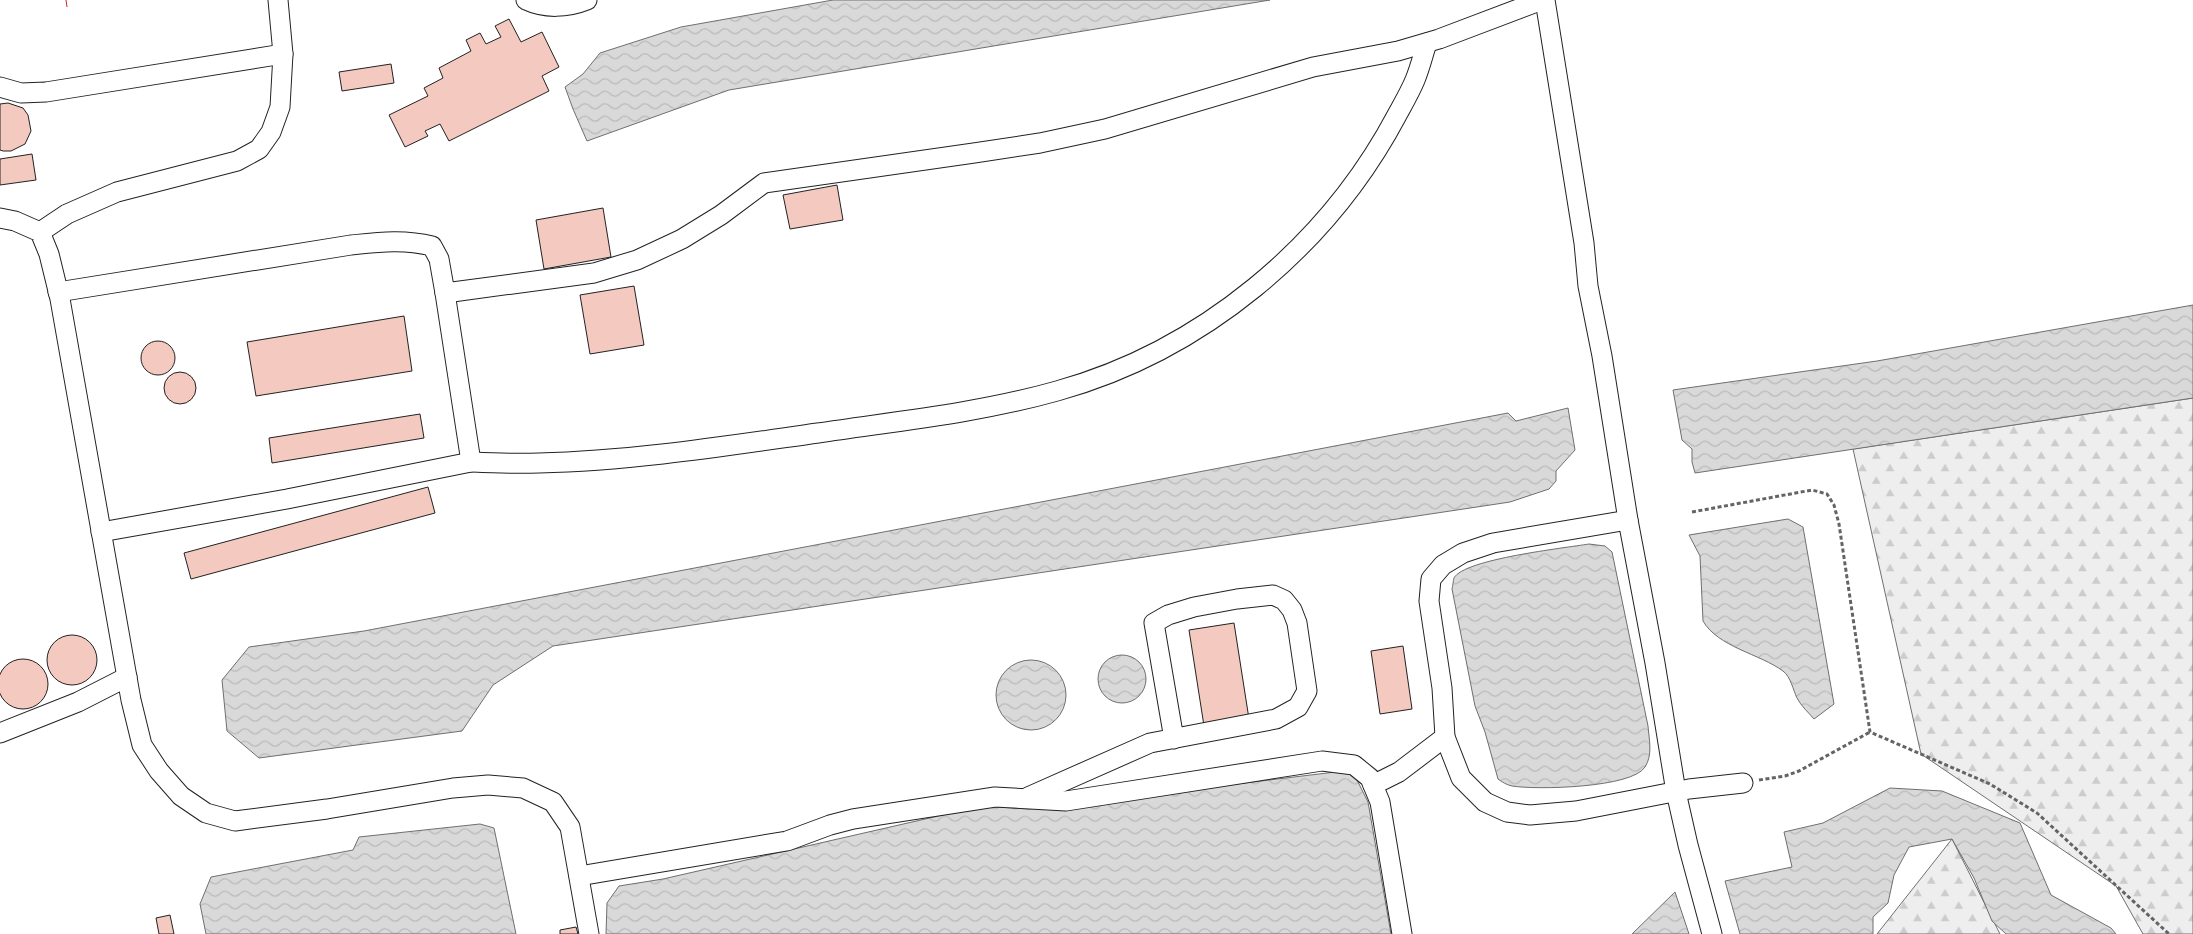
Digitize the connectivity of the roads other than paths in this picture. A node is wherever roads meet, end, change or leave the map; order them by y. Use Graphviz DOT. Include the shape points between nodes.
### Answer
graph roads {
  1 [pos="278,0"];
  2 [pos="526,0"];
  3 [pos="587,0"];
  4 [pos="1544,0"];
  5 [pos="1427,43"];
  6 [pos="283,54"];
  7 [pos="0,87"];
  8 [pos="0,218"];
  9 [pos="40,232"];
  10 [pos="58,292"];
  11 [pos="445,293"];
  12 [pos="471,462"];
  13 [pos="1628,520"];
  14 [pos="101,532"];
  15 [pos="127,677"];
  16 [pos="0,734"];
  17 [pos="1445,737"];
  18 [pos="1174,739"];
  19 [pos="1743,783"];
  20 [pos="1372,785"];
  21 [pos="1676,792"];
  22 [pos="1023,799"];
  23 [pos="579,876"];
  24 [pos="589,934"];
  25 [pos="1402,934"];
  26 [pos="1712,934"];
  1 -- 6 [label="lane"];
  2 -- 3 [label="lane" via="539,6 564,6"];
  4 -- 5 [label="lane"];
  4 -- 13 [label="lane"];
  5 -- 11 [label="lane" via="1313,67 1096,131 993,150 764,183 682,239 637,260 594,273"];
  5 -- 12 [label="lane" via="1415,80 1379,150 1306,242 1270,275 1226,308 1146,358 1057,391 956,412 672,452 539,463"];
  6 -- 7 [label="lane" via="46,92 21,93"];
  6 -- 9 [label="lane" via="280,107 271,132 259,149 237,161 117,192 67,214"];
  8 -- 9 [label="lane"];
  9 -- 10 [label="lane"];
  10 -- 11 [label="lane" via="351,245 412,241 432,246 439,259"];
  10 -- 14 [label="lane"];
  11 -- 12 [label="lane"];
  12 -- 14 [label="lane"];
  13 -- 17 [label="lane" via="1493,543 1463,553 1443,565 1432,579 1429,601 1442,688"];
  13 -- 21 [label="lane"];
  14 -- 15 [label="lane"];
  15 -- 16 [label="lane" via="78,702"];
  15 -- 23 [label="lane" via="142,745 181,796 206,813 235,821 453,788 523,788 553,802 570,827"];
  17 -- 20 [label="lane" via="1399,772"];
  17 -- 21 [label="lane" via="1461,778 1485,802 1508,812 1530,815 1576,811"];
  18 -- 18 [label="lane" via="1154,623 1194,606 1237,598 1273,595 1284,600 1297,623 1307,691 1298,707 1276,719"];
  18 -- 22 [label="lane" via="1150,743"];
  19 -- 21 [label="lane"];
  20 -- 22 [label="lane" via="1370,778 1354,765 1322,761 1066,801"];
  20 -- 25 [label="lane" via="1380,802"];
  21 -- 26 [label="lane"];
  22 -- 23 [label="lane" via="995,797 853,819 787,841"];
  23 -- 24 [label="lane"];
}
